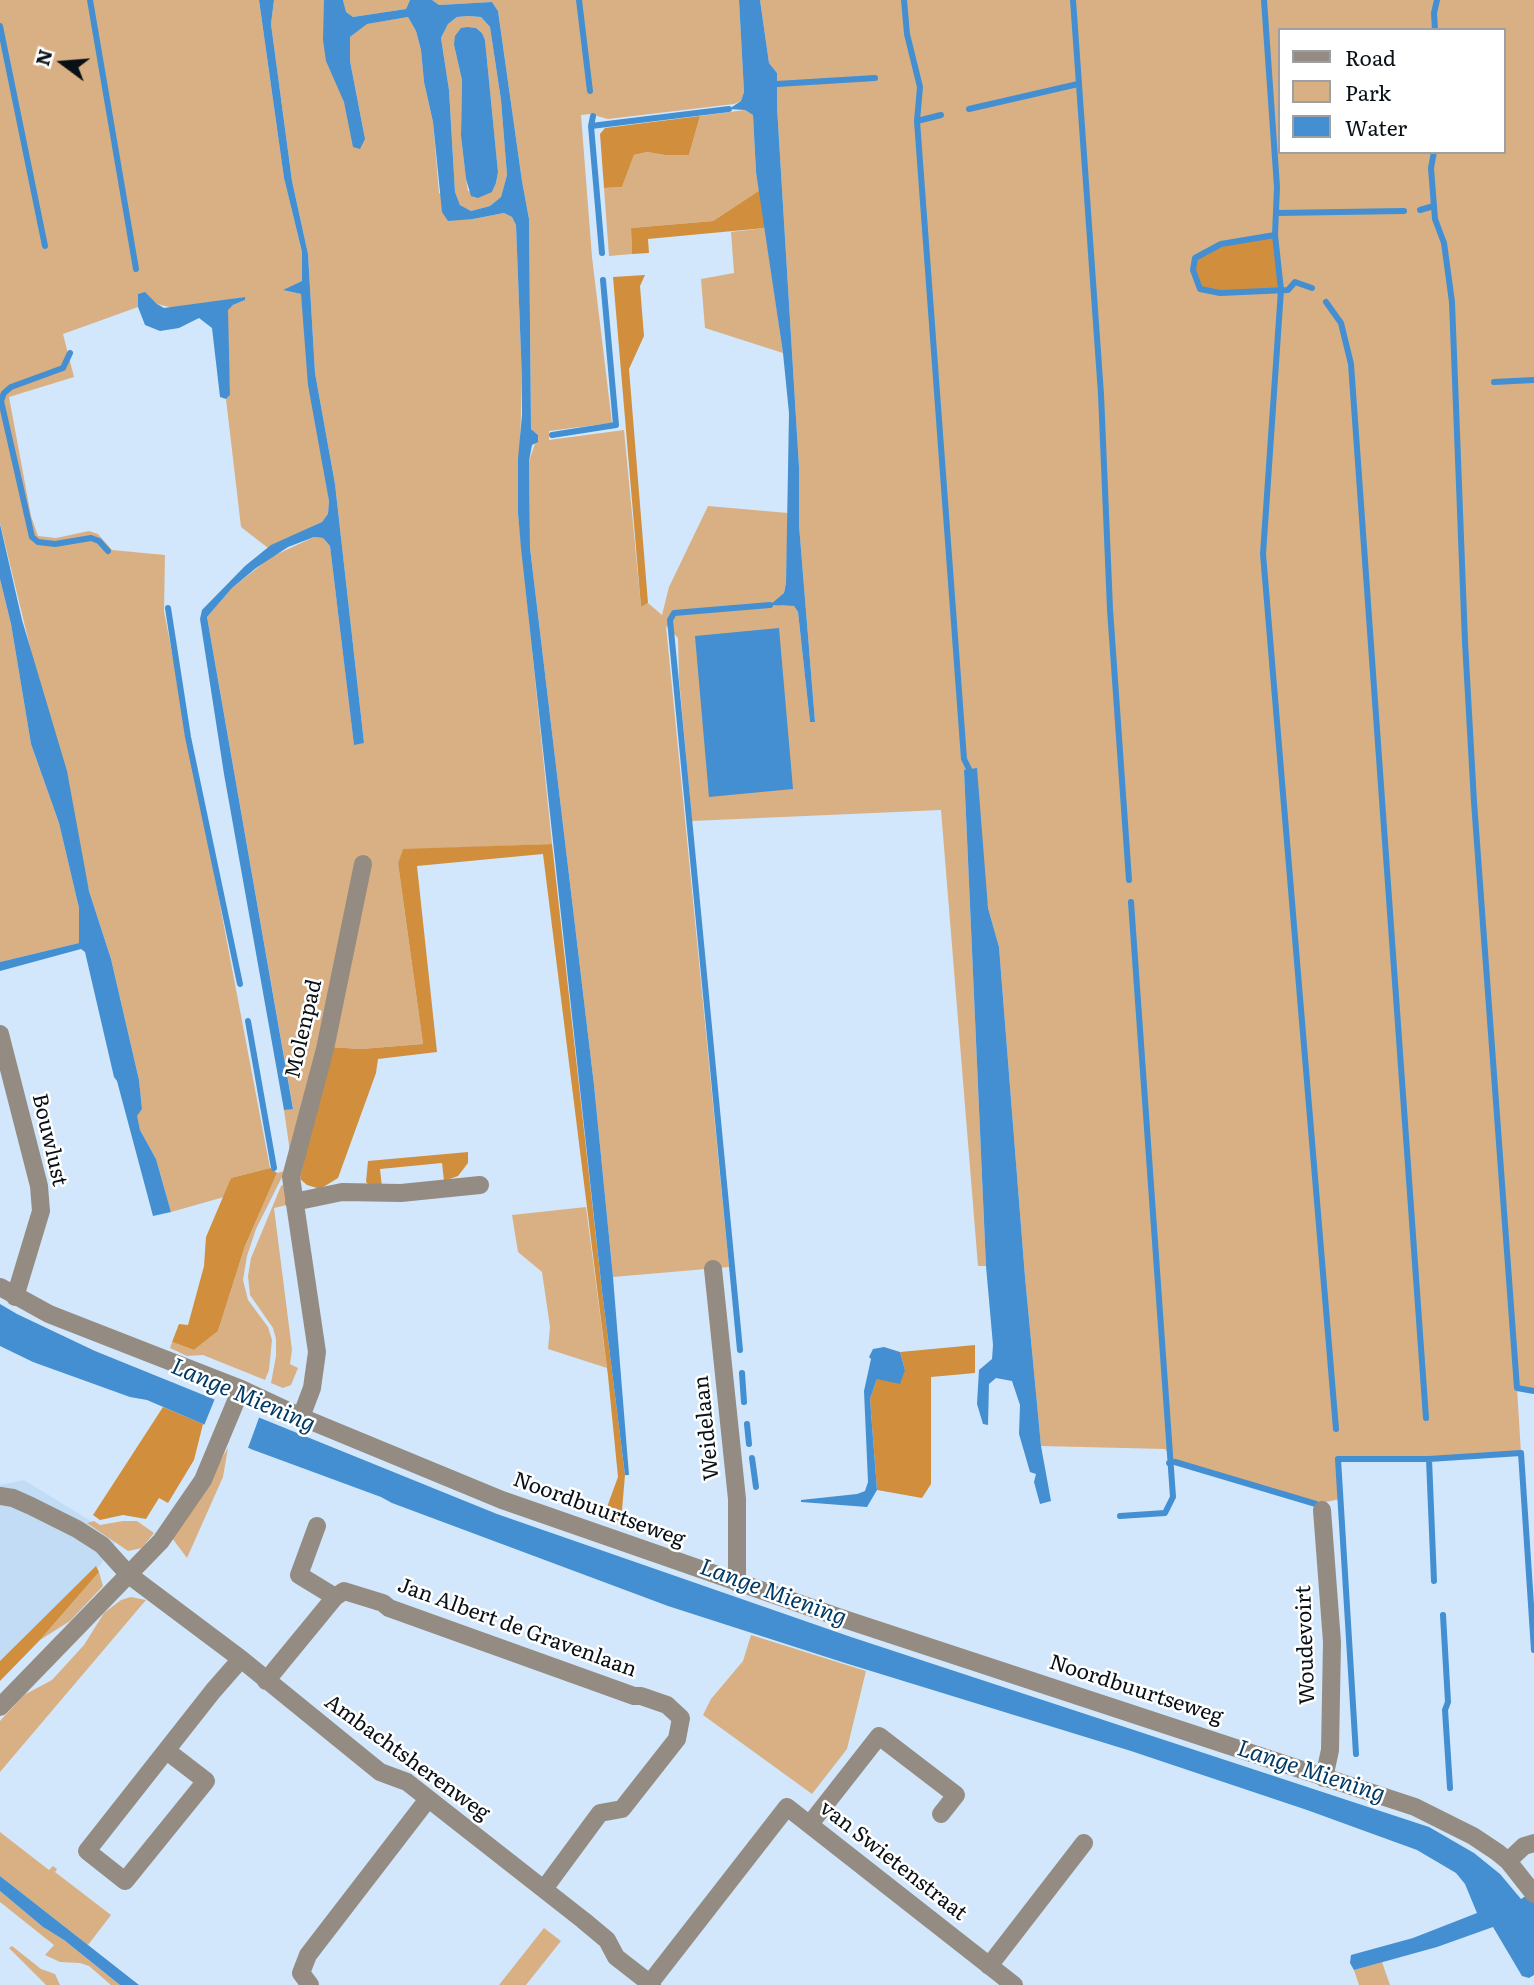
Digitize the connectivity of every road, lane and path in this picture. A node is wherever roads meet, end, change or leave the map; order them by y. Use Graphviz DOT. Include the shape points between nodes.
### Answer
graph roads {
  1 [pos="363,864"];
  2 [pos="0,1034"];
  3 [pos="480,1185"];
  4 [pos="294,1202"];
  5 [pos="713,1269"];
  6 [pos="0,1287"];
  7 [pos="15,1297"];
  8 [pos="239,1394"];
  9 [pos="301,1417"];
  10 [pos="0,1496"];
  11 [pos="1322,1510"];
  12 [pos="317,1526"];
  13 [pos="129,1575"];
  14 [pos="737,1583"];
  15 [pos="335,1597"];
  16 [pos="241,1659"];
  17 [pos="266,1681"];
  18 [pos="0,1707"];
  19 [pos="167,1751"];
  20 [pos="1324,1778"];
  21 [pos="428,1799"];
  22 [pos="941,1814"];
  23 [pos="810,1824"];
  24 [pos="1084,1843"];
  25 [pos="1534,1843"];
  26 [pos="1508,1861"];
  27 [pos="544,1889"];
  28 [pos="1533,1892"];
  29 [pos="989,1966"];
  30 [pos="305,1979"];
  31 [pos="651,1984"];
  32 [pos="1014,1985"];
  1 -- 4 [label="street, Molenpad" via="325,1049 291,1177"];
  2 -- 7 [label="street, Bouwlust" via="41,1211"];
  3 -- 4 [label="street" via="401,1194 342,1192"];
  4 -- 9 [label="street, Molenpad" via="317,1352 312,1388"];
  5 -- 14 [label="street, Weidelaan" via="737,1499"];
  6 -- 7 [label="street, Noordbuurtseweg"];
  7 -- 8 [label="street, Noordbuurtseweg"];
  8 -- 9 [label="street, Noordbuurtseweg"];
  8 -- 13 [label="street" via="203,1480 161,1541"];
  9 -- 14 [label="street, Noordbuurtseweg" via="502,1500"];
  10 -- 13 [label="street, Ambachtsherenweg" via="77,1529 103,1545"];
  11 -- 20 [label="street, Woudevoirt" via="1332,1642 1330,1750"];
  12 -- 15 [label="street" via="299,1575"];
  13 -- 16 [label="street, Ambachtsherenweg"];
  13 -- 18 [label="street"];
  14 -- 20 [label="street, Noordbuurtseweg"];
  15 -- 17 [label="street"];
  15 -- 27 [label="street, Jan Albert de Gravenlaan" via="344,1591 383,1602 389,1608 667,1705 681,1718 677,1739 622,1809 600,1813"];
  16 -- 17 [label="street, Ambachtsherenweg"];
  16 -- 19 [label="street"];
  17 -- 21 [label="street, Ambachtsherenweg" via="380,1772 407,1782"];
  19 -- 19 [label="street" via="87,1851 125,1881 206,1781"];
  20 -- 26 [label="street, Noordbuurtseweg" via="1415,1807 1473,1836"];
  21 -- 27 [label="street, Ambachtsherenweg"];
  21 -- 30 [label="street" via="308,1955"];
  22 -- 23 [label="street" via="956,1795 879,1736"];
  23 -- 29 [label="street, van Swietenstraat"];
  23 -- 31 [label="street, van Swietenstraat" via="787,1807"];
  24 -- 29 [label="street"];
  25 -- 26 [label="street"];
  26 -- 28 [label="street, Noordbuurtseweg"];
  27 -- 31 [label="street, Ambachtsherenweg" via="607,1940 617,1957"];
  29 -- 32 [label="street, van Swietenstraat"];
}
